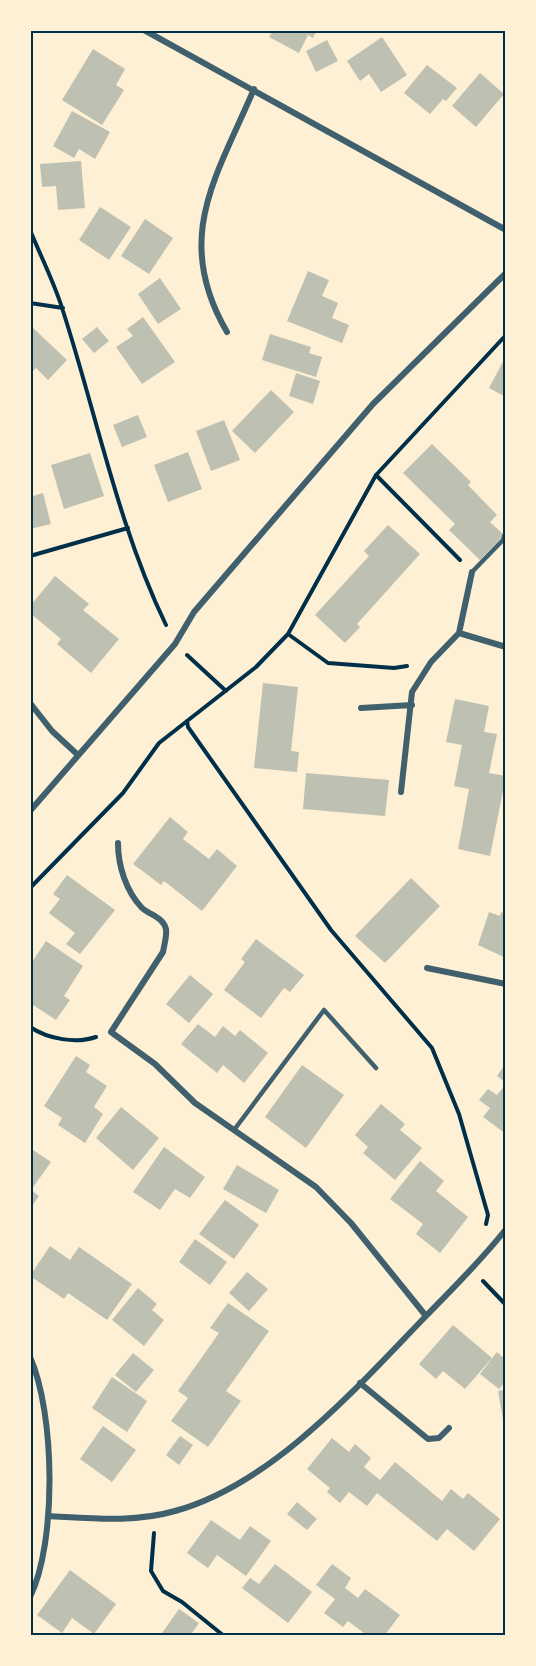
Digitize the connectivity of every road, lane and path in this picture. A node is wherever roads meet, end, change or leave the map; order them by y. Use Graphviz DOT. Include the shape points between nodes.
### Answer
graph roads {
  1 [pos="144,30"];
  2 [pos="254,89"];
  3 [pos="30,230"];
  4 [pos="506,230"];
  5 [pos="506,273"];
  6 [pos="30,303"];
  7 [pos="63,308"];
  8 [pos="227,333"];
  9 [pos="506,335"];
  10 [pos="376,475"];
  11 [pos="128,528"];
  12 [pos="506,531"];
  13 [pos="30,556"];
  14 [pos="472,572"];
  15 [pos="459,633"];
  16 [pos="288,634"];
  17 [pos="175,645"];
  18 [pos="506,647"];
  19 [pos="431,662"];
  20 [pos="226,691"];
  21 [pos="30,703"];
  22 [pos="412,705"];
  23 [pos="361,708"];
  24 [pos="187,720"];
  25 [pos="78,755"];
  26 [pos="401,792"];
  27 [pos="30,811"];
  28 [pos="118,843"];
  29 [pos="30,888"];
  30 [pos="427,968"];
  31 [pos="506,984"];
  32 [pos="30,1027"];
  33 [pos="111,1032"];
  34 [pos="376,1068"];
  35 [pos="234,1130"];
  36 [pos="485,1225"];
  37 [pos="506,1229"];
  38 [pos="474,1269"];
  39 [pos="506,1305"];
  40 [pos="426,1316"];
  41 [pos="30,1357"];
  42 [pos="360,1383"];
  43 [pos="449,1428"];
  44 [pos="152,1515"];
  45 [pos="48,1516"];
  46 [pos="30,1597"];
  47 [pos="224,1636"];
  1 -- 2 [label="street"];
  2 -- 4 [label="street"];
  2 -- 8 [label="street" via="212,182 204,217 202,265 216,314"];
  3 -- 7 [label="path"];
  5 -- 17 [label="street" via="374,404 194,612"];
  6 -- 7 [label="path"];
  7 -- 11 [label="path"];
  9 -- 10 [label="path"];
  10 -- 14 [label="path"];
  10 -- 16 [label="path"];
  11 -- 13 [label="path"];
  11 -- 17 [label="path"];
  12 -- 14 [label="lane" via="503,540"];
  14 -- 15 [label="street"];
  15 -- 18 [label="street"];
  15 -- 19 [label="street"];
  16 -- 19 [label="path" via="328,663 394,668"];
  16 -- 20 [label="path"];
  17 -- 20 [label="path"];
  17 -- 25 [label="street"];
  19 -- 22 [label="street" via="412,692"];
  20 -- 24 [label="path"];
  21 -- 25 [label="street"];
  22 -- 23 [label="street"];
  22 -- 26 [label="street"];
  24 -- 29 [label="path" via="159,742 123,793"];
  24 -- 36 [label="path" via="188,727 331,930 432,1048 459,1114 488,1215"];
  25 -- 27 [label="street"];
  28 -- 33 [label="street" via="127,885 143,909 166,927 166,938 163,952"];
  30 -- 31 [label="street"];
  32 -- 33 [label="path" via="61,1039 87,1041"];
  33 -- 35 [label="street" via="155,1064 195,1103"];
  34 -- 35 [label="lane" via="324,1010"];
  35 -- 40 [label="street" via="316,1187 351,1223"];
  37 -- 38 [label="street"];
  38 -- 39 [label="path"];
  38 -- 40 [label="street"];
  40 -- 42 [label="street"];
  41 -- 45 [label="street" via="42,1389 46,1422 50,1468"];
  42 -- 43 [label="street" via="429,1439 439,1438"];
  42 -- 44 [label="street" via="302,1438 241,1482 196,1504"];
  44 -- 45 [label="street" via="120,1519"];
  44 -- 47 [label="path" via="155,1545 151,1570 163,1591"];
  45 -- 46 [label="street"];
}
